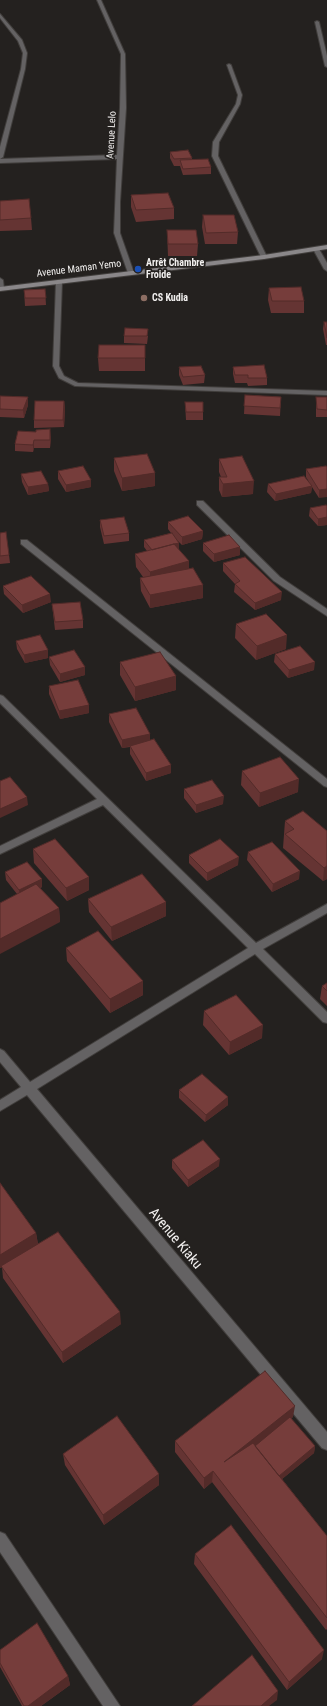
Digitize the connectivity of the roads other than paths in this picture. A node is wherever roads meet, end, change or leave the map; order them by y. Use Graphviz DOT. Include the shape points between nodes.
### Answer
graph roads {
  1 [pos="100,0"];
  2 [pos="0,16"];
  3 [pos="317,22"];
  4 [pos="229,65"];
  5 [pos="327,66"];
  6 [pos="0,157"];
  7 [pos="120,157"];
  8 [pos="0,161"];
  9 [pos="327,247"];
  10 [pos="316,249"];
  11 [pos="264,257"];
  12 [pos="327,269"];
  13 [pos="131,273"];
  14 [pos="0,280"];
  15 [pos="59,282"];
  16 [pos="1,288"];
  17 [pos="327,393"];
  18 [pos="200,503"];
  19 [pos="24,542"];
  20 [pos="327,613"];
  21 [pos="0,698"];
  22 [pos="327,784"];
  23 [pos="104,800"];
  24 [pos="0,850"];
  25 [pos="327,908"];
  26 [pos="255,948"];
  27 [pos="327,1019"];
  28 [pos="0,1054"];
  29 [pos="30,1089"];
  30 [pos="0,1106"];
  31 [pos="327,1443"];
  32 [pos="0,1539"];
  33 [pos="112,1706"];
  1 -- 7 [label="street, Avenue Lelo" via="123,54"];
  2 -- 6 [label="street" via="20,41 24,54 23,69"];
  3 -- 5 [label="street"];
  4 -- 11 [label="street" via="240,96 216,142 216,156"];
  7 -- 8 [label="street"];
  7 -- 13 [label="street, Avenue Lelo" via="118,233"];
  9 -- 10 [label="street, Avenue Maman Yemo"];
  10 -- 11 [label="street, Avenue Maman Yemo"];
  10 -- 12 [label="street"];
  11 -- 13 [label="street, Avenue Maman Yemo"];
  13 -- 15 [label="street, Avenue Maman Yemo"];
  14 -- 16 [label="street"];
  15 -- 16 [label="street, Avenue Maman Yemo"];
  15 -- 17 [label="street" via="56,366 61,377 77,385"];
  18 -- 20 [label="street" via="277,579"];
  19 -- 22 [label="street"];
  21 -- 23 [label="street"];
  23 -- 24 [label="street"];
  23 -- 26 [label="street"];
  25 -- 26 [label="street"];
  26 -- 27 [label="street"];
  26 -- 29 [label="street"];
  28 -- 29 [label="street, Avenue Kiaku"];
  29 -- 30 [label="street"];
  29 -- 31 [label="street, Avenue Kiaku"];
  32 -- 33 [label="street"];
}
